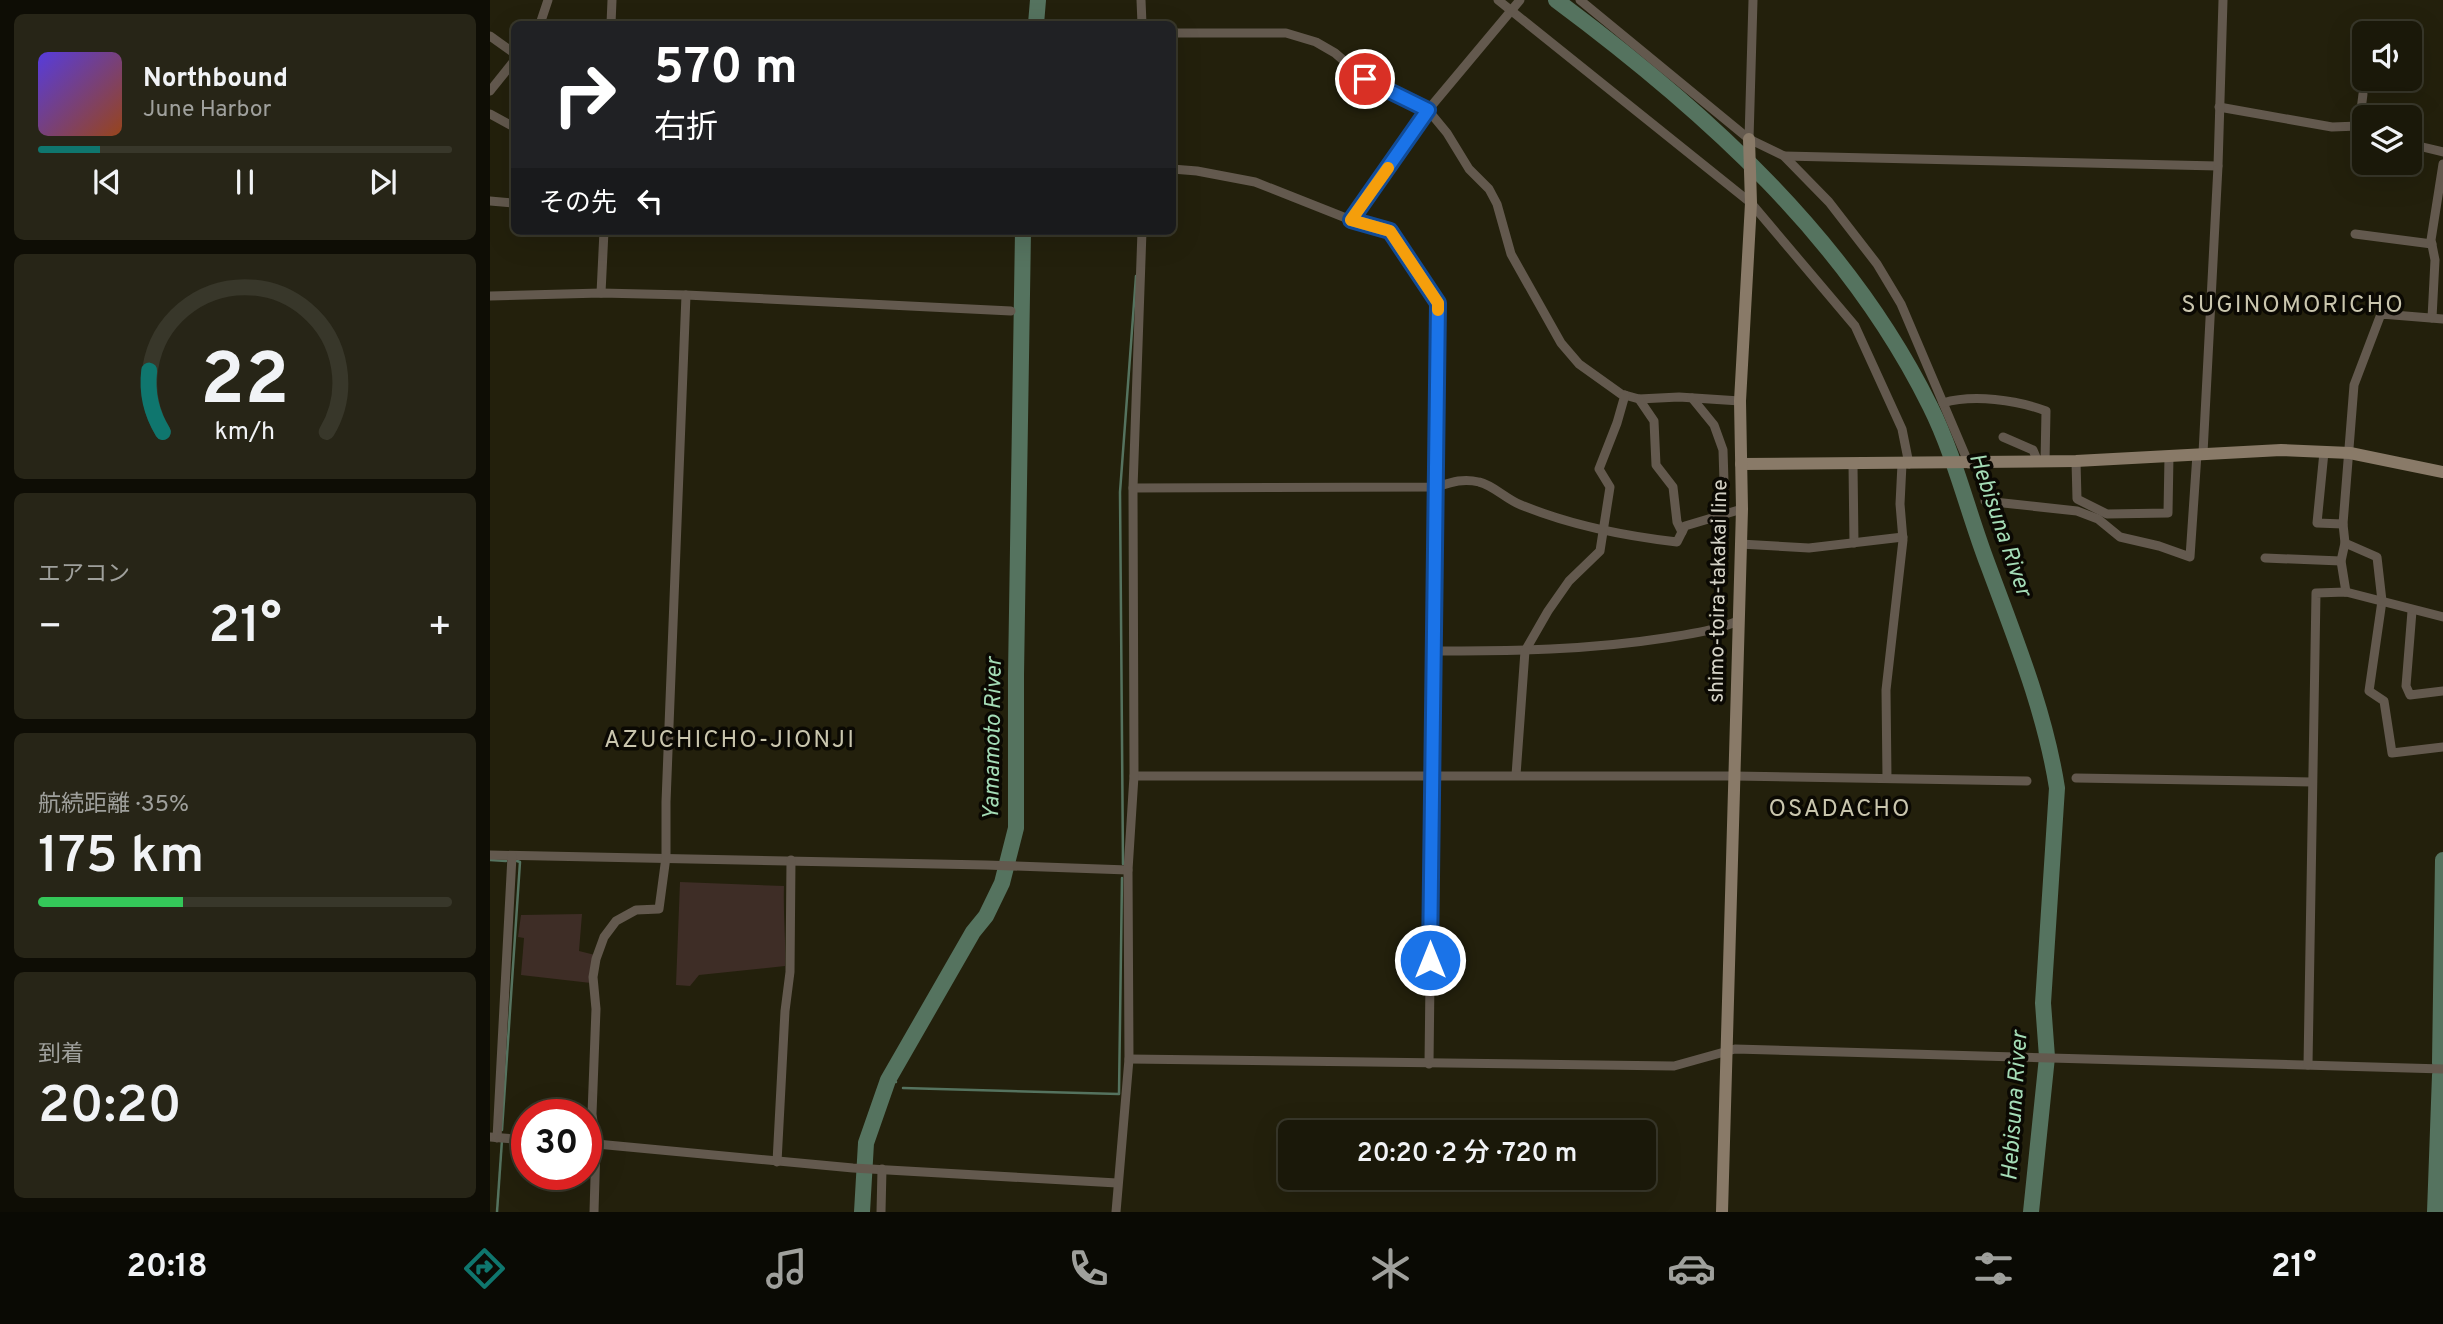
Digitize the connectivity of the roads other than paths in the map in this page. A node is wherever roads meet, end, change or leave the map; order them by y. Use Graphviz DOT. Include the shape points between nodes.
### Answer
graph roads {
  1 [pos="548,0"];
  2 [pos="609,0"];
  3 [pos="1141,0"];
  4 [pos="1498,0"];
  5 [pos="1520,0"];
  6 [pos="1580,0"];
  7 [pos="1753,0"];
  8 [pos="2223,0"];
  9 [pos="1511,10"];
  10 [pos="541,21"];
  11 [pos="611,21"];
  12 [pos="1142,21"];
  13 [pos="1176,33"];
  14 [pos="490,36"];
  15 [pos="511,51"];
  16 [pos="511,65"];
  17 [pos="490,91"];
  18 [pos="2363,94"];
  19 [pos="2363,105"];
  20 [pos="2219,107"];
  21 [pos="1428,110"];
  22 [pos="490,114"];
  23 [pos="511,125"];
  24 [pos="2352,127"];
  25 [pos="1749,139"];
  26 [pos="2422,147"];
  27 [pos="2443,152"];
  28 [pos="1784,156"];
  29 [pos="2443,164"];
  30 [pos="2218,166"];
  31 [pos="1176,169"];
  32 [pos="490,201"];
  33 [pos="511,203"];
  34 [pos="1751,203"];
  35 [pos="1351,220"];
  36 [pos="2355,234"];
  37 [pos="604,235"];
  38 [pos="1142,235"];
  39 [pos="2432,244"];
  40 [pos="601,293"];
  41 [pos="687,295"];
  42 [pos="490,296"];
  43 [pos="1011,312"];
  44 [pos="2432,318"];
  45 [pos="2443,319"];
  46 [pos="1625,395"];
  47 [pos="1692,398"];
  48 [pos="1639,399"];
  49 [pos="1740,401"];
  50 [pos="1943,403"];
  51 [pos="2003,437"];
  52 [pos="1723,450"];
  53 [pos="2324,452"];
  54 [pos="2200,453"];
  55 [pos="2350,453"];
  56 [pos="2169,456"];
  57 [pos="2076,461"];
  58 [pos="2041,462"];
  59 [pos="1741,464"];
  60 [pos="1906,464"];
  61 [pos="1969,464"];
  62 [pos="1853,465"];
  63 [pos="2443,472"];
  64 [pos="1437,487"];
  65 [pos="1133,488"];
  66 [pos="1985,501"];
  67 [pos="1742,509"];
  68 [pos="1725,514"];
  69 [pos="2343,524"];
  70 [pos="1603,529"];
  71 [pos="1682,532"];
  72 [pos="1903,537"];
  73 [pos="2346,542"];
  74 [pos="1854,543"];
  75 [pos="1741,544"];
  76 [pos="2265,558"];
  77 [pos="2341,561"];
  78 [pos="2346,592"];
  79 [pos="2382,601"];
  80 [pos="2412,611"];
  81 [pos="2443,617"];
  82 [pos="1738,621"];
  83 [pos="1525,651"];
  84 [pos="1436,652"];
  85 [pos="2443,691"];
  86 [pos="2443,747"];
  87 [pos="1516,775"];
  88 [pos="1135,776"];
  89 [pos="1734,776"];
  90 [pos="1432,777"];
  91 [pos="1887,778"];
  92 [pos="2076,778"];
  93 [pos="2027,781"];
  94 [pos="2312,782"];
  95 [pos="490,855"];
  96 [pos="512,856"];
  97 [pos="666,857"];
  98 [pos="791,860"];
  99 [pos="1128,870"];
  100 [pos="1727,1051"];
  101 [pos="1129,1059"];
  102 [pos="1429,1064"];
  103 [pos="2308,1065"];
  104 [pos="2443,1069"];
  105 [pos="593,1099"];
  106 [pos="493,1137"];
  107 [pos="511,1139"];
  108 [pos="602,1145"];
  109 [pos="777,1162"];
  110 [pos="880,1169"];
  111 [pos="1117,1183"];
  112 [pos="592,1190"];
  113 [pos="593,1212"];
  114 [pos="881,1212"];
  115 [pos="1116,1212"];
  116 [pos="1723,1212"];
  1 -- 10 [label="street"];
  2 -- 11 [label="street"];
  3 -- 12 [label="street"];
  4 -- 9 [label="street"];
  5 -- 9 [label="street"];
  6 -- 25 [label="street"];
  7 -- 25 [label="street"];
  8 -- 20 [label="street"];
  9 -- 21 [label="street"];
  9 -- 34 [label="street"];
  13 -- 21 [label="street" via="1286,33 1306,39 1335,53 1365,79"];
  14 -- 15 [label="street"];
  16 -- 17 [label="street"];
  18 -- 19 [label="street"];
  20 -- 24 [label="street"];
  20 -- 30 [label="street"];
  21 -- 35 [label="street"];
  21 -- 46 [label="street" via="1497,204 1511,254 1561,343 1578,364"];
  22 -- 23 [label="street"];
  25 -- 28 [label="street"];
  25 -- 34 [label="main road"];
  26 -- 27 [label="street"];
  28 -- 30 [label="street"];
  28 -- 50 [label="street" via="1829,202 1877,264 1901,304"];
  29 -- 39 [label="street"];
  30 -- 54 [label="street"];
  31 -- 35 [label="street" via="1255,182"];
  32 -- 33 [label="street"];
  34 -- 49 [label="main road"];
  34 -- 60 [label="street" via="1855,326 1902,429"];
  35 -- 64 [label="street" via="1390,231 1438,303"];
  36 -- 39 [label="street"];
  37 -- 40 [label="street"];
  38 -- 65 [label="street"];
  39 -- 44 [label="street"];
  40 -- 41 [label="street"];
  40 -- 42 [label="street"];
  41 -- 43 [label="street"];
  41 -- 97 [label="street"];
  44 -- 45 [label="street"];
  44 -- 55 [label="street" via="2381,314 2354,385"];
  46 -- 48 [label="street"];
  46 -- 70 [label="street" via="1599,469 1611,487"];
  47 -- 48 [label="street"];
  47 -- 49 [label="street"];
  47 -- 52 [label="street" via="1714,425"];
  48 -- 71 [label="street" via="1654,421 1656,465 1673,487"];
  49 -- 59 [label="main road"];
  50 -- 58 [label="street" via="1961,397 1990,399 2046,411"];
  50 -- 61 [label="street"];
  51 -- 58 [label="street" via="2033,450"];
  52 -- 59 [label="street"];
  52 -- 68 [label="street"];
  53 -- 54 [label="main road, shimo-toira-takakai line"];
  53 -- 55 [label="main road, shimo-toira-takakai line"];
  53 -- 69 [label="street" via="2317,523"];
  54 -- 56 [label="main road, shimo-toira-takakai line"];
  54 -- 66 [label="street" via="2190,558 2120,537 2098,519 2077,510"];
  55 -- 63 [label="main road, shimo-toira-takakai line"];
  55 -- 69 [label="street"];
  56 -- 57 [label="main road, shimo-toira-takakai line"];
  56 -- 57 [label="street" via="2168,513 2149,515 2107,514 2077,499"];
  57 -- 58 [label="main road, shimo-toira-takakai line"];
  58 -- 61 [label="main road, shimo-toira-takakai line"];
  59 -- 62 [label="main road, shimo-toira-takakai line"];
  59 -- 67 [label="main road, shimo-toira-takakai line"];
  60 -- 61 [label="main road, shimo-toira-takakai line"];
  60 -- 62 [label="main road, shimo-toira-takakai line"];
  60 -- 72 [label="street" via="1900,504"];
  62 -- 74 [label="street"];
  64 -- 65 [label="street"];
  64 -- 70 [label="street" via="1461,479 1482,482 1519,505"];
  64 -- 84 [label="street"];
  65 -- 88 [label="street"];
  67 -- 68 [label="street"];
  67 -- 75 [label="main road, shimo-toira-takakai line"];
  68 -- 71 [label="street" via="1685,526"];
  69 -- 73 [label="street"];
  70 -- 71 [label="street" via="1677,542"];
  70 -- 83 [label="street" via="1600,551 1569,581"];
  72 -- 74 [label="street"];
  72 -- 91 [label="street" via="1886,690"];
  73 -- 77 [label="street"];
  73 -- 79 [label="street" via="2376,557"];
  74 -- 75 [label="street" via="1790,548"];
  75 -- 82 [label="main road, shimo-toira-takakai line"];
  76 -- 77 [label="street"];
  77 -- 78 [label="street"];
  78 -- 79 [label="street"];
  78 -- 94 [label="street" via="2316,593"];
  79 -- 80 [label="street"];
  79 -- 86 [label="street" via="2369,691 2384,701 2392,753"];
  80 -- 81 [label="street"];
  80 -- 85 [label="street" via="2406,686 2410,695"];
  82 -- 83 [label="street" via="1717,629 1629,643"];
  82 -- 89 [label="main road, shimo-toira-takakai line"];
  83 -- 84 [label="street"];
  83 -- 87 [label="street"];
  84 -- 90 [label="street"];
  87 -- 89 [label="street"];
  87 -- 90 [label="street"];
  88 -- 90 [label="street"];
  88 -- 99 [label="street"];
  89 -- 91 [label="street"];
  89 -- 100 [label="main road, shimo-toira-takakai line"];
  90 -- 102 [label="street"];
  91 -- 93 [label="street"];
  92 -- 94 [label="street"];
  94 -- 103 [label="street"];
  95 -- 96 [label="street"];
  96 -- 97 [label="street"];
  96 -- 106 [label="street"];
  97 -- 98 [label="street"];
  97 -- 105 [label="street" via="659,909 636,910 616,921 596,959"];
  98 -- 99 [label="street"];
  98 -- 109 [label="street" via="790,972"];
  99 -- 101 [label="street"];
  100 -- 102 [label="street" via="1674,1066"];
  100 -- 103 [label="street"];
  100 -- 116 [label="main road, shimo-toira-takakai line"];
  101 -- 102 [label="street"];
  101 -- 111 [label="street"];
  103 -- 104 [label="street"];
  106 -- 107 [label="street"];
  108 -- 109 [label="street"];
  109 -- 110 [label="street"];
  110 -- 111 [label="street"];
  110 -- 114 [label="street"];
  111 -- 115 [label="street"];
  112 -- 113 [label="street"];
}
